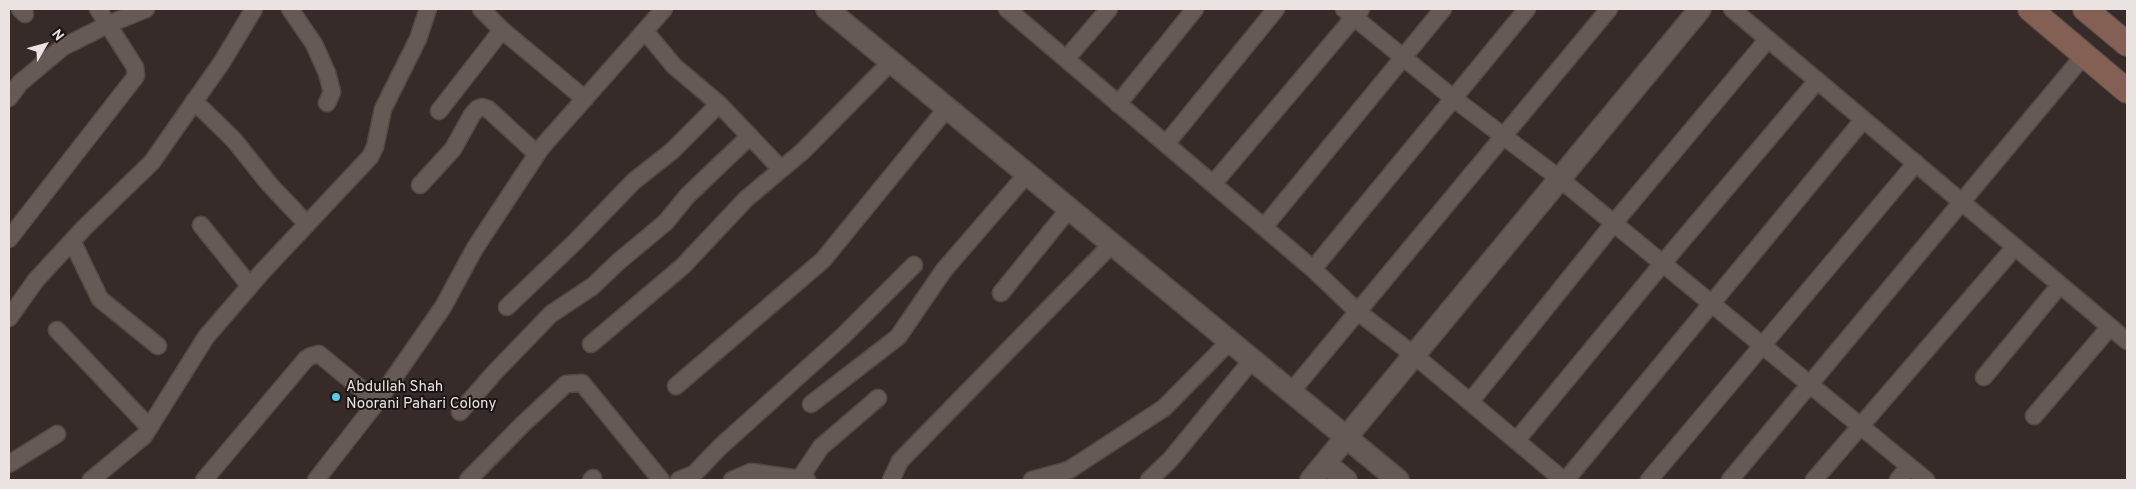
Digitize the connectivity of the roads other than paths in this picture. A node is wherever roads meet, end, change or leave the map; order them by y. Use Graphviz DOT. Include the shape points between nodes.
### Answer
graph roads {
  1 [pos="98,9"];
  2 [pos="146,9"];
  3 [pos="254,9"];
  4 [pos="290,9"];
  5 [pos="428,9"];
  6 [pos="481,9"];
  7 [pos="664,9"];
  8 [pos="1109,9"];
  9 [pos="1194,9"];
  10 [pos="1276,9"];
  11 [pos="1443,9"];
  12 [pos="1527,9"];
  13 [pos="1609,9"];
  14 [pos="1700,9"];
  15 [pos="1732,9"];
  16 [pos="2030,9"];
  17 [pos="2087,9"];
  18 [pos="1018,12"];
  19 [pos="1353,12"];
  20 [pos="841,13"];
  21 [pos="108,24"];
  22 [pos="502,30"];
  23 [pos="645,31"];
  24 [pos="1768,39"];
  25 [pos="2127,44"];
  26 [pos="2085,54"];
  27 [pos="1403,58"];
  28 [pos="1066,59"];
  29 [pos="891,62"];
  30 [pos="1817,81"];
  31 [pos="2127,91"];
  32 [pos="9,98"];
  33 [pos="1453,98"];
  34 [pos="585,99"];
  35 [pos="194,101"];
  36 [pos="327,103"];
  37 [pos="719,104"];
  38 [pos="1118,104"];
  39 [pos="947,108"];
  40 [pos="439,112"];
  41 [pos="1863,120"];
  42 [pos="750,136"];
  43 [pos="1502,136"];
  44 [pos="1166,144"];
  45 [pos="538,154"];
  46 [pos="1916,163"];
  47 [pos="782,169"];
  48 [pos="1027,174"];
  49 [pos="1560,179"];
  50 [pos="1213,184"];
  51 [pos="420,185"];
  52 [pos="1962,202"];
  53 [pos="1069,209"];
  54 [pos="1614,223"];
  55 [pos="201,224"];
  56 [pos="307,224"];
  57 [pos="1264,227"];
  58 [pos="9,239"];
  59 [pos="72,240"];
  60 [pos="1112,244"];
  61 [pos="2015,247"];
  62 [pos="1662,263"];
  63 [pos="914,265"];
  64 [pos="1313,269"];
  65 [pos="2060,285"];
  66 [pos="250,286"];
  67 [pos="1001,293"];
  68 [pos="1711,302"];
  69 [pos="507,306"];
  70 [pos="1358,312"];
  71 [pos="9,318"];
  72 [pos="2110,327"];
  73 [pos="57,330"];
  74 [pos="1230,342"];
  75 [pos="2127,342"];
  76 [pos="591,344"];
  77 [pos="1760,345"];
  78 [pos="158,346"];
  79 [pos="1414,355"];
  80 [pos="1252,360"];
  81 [pos="1984,377"];
  82 [pos="1811,385"];
  83 [pos="676,386"];
  84 [pos="1291,392"];
  85 [pos="878,398"];
  86 [pos="377,402"];
  87 [pos="1470,402"];
  88 [pos="811,404"];
  89 [pos="460,412"];
  90 [pos="2034,416"];
  91 [pos="149,427"];
  92 [pos="1860,427"];
  93 [pos="57,434"];
  94 [pos="1346,438"];
  95 [pos="1516,441"];
  96 [pos="1325,463"];
  97 [pos="9,464"];
  98 [pos="1910,467"];
  99 [pos="778,479"];
  100 [pos="804,479"];
  101 [pos="92,480"];
  102 [pos="204,480"];
  103 [pos="316,480"];
  104 [pos="468,480"];
  105 [pos="661,480"];
  106 [pos="679,480"];
  107 [pos="732,480"];
  108 [pos="890,480"];
  109 [pos="1032,480"];
  110 [pos="1149,480"];
  111 [pos="1311,480"];
  112 [pos="1346,480"];
  113 [pos="1398,480"];
  114 [pos="1565,480"];
  115 [pos="1649,480"];
  116 [pos="1730,480"];
  117 [pos="1814,480"];
  118 [pos="1898,480"];
  119 [pos="1926,480"];
  1 -- 21 [label="street"];
  2 -- 21 [label="street"];
  3 -- 35 [label="street"];
  4 -- 36 [label="street" via="314,44 327,73 332,92"];
  5 -- 56 [label="street" via="418,39 383,109 370,156"];
  6 -- 22 [label="street"];
  7 -- 23 [label="street"];
  8 -- 28 [label="street"];
  9 -- 38 [label="street"];
  10 -- 44 [label="street"];
  11 -- 27 [label="street"];
  12 -- 33 [label="street"];
  13 -- 43 [label="street"];
  14 -- 49 [label="street"];
  15 -- 24 [label="street"];
  16 -- 26 [label="main road"];
  17 -- 25 [label="main road"];
  18 -- 28 [label="street"];
  19 -- 27 [label="street"];
  19 -- 50 [label="street"];
  20 -- 29 [label="street"];
  21 -- 32 [label="street" via="63,47 20,83"];
  21 -- 58 [label="street" via="135,67 136,76"];
  22 -- 34 [label="street"];
  22 -- 40 [label="street"];
  23 -- 34 [label="street"];
  23 -- 37 [label="street" via="674,66"];
  24 -- 30 [label="street"];
  24 -- 54 [label="street"];
  26 -- 31 [label="main road"];
  26 -- 52 [label="street"];
  27 -- 33 [label="street"];
  27 -- 57 [label="street"];
  28 -- 38 [label="street"];
  29 -- 39 [label="street"];
  29 -- 47 [label="street"];
  30 -- 41 [label="street"];
  30 -- 62 [label="street"];
  33 -- 43 [label="street"];
  33 -- 64 [label="street"];
  34 -- 45 [label="street"];
  35 -- 56 [label="street" via="234,140"];
  35 -- 59 [label="street" via="152,162"];
  37 -- 42 [label="street"];
  37 -- 69 [label="street" via="672,151 634,181"];
  38 -- 44 [label="street"];
  39 -- 48 [label="street"];
  39 -- 83 [label="street" via="823,260"];
  41 -- 46 [label="street"];
  41 -- 68 [label="street"];
  42 -- 47 [label="street"];
  42 -- 89 [label="street" via="687,196 666,222 593,286 552,314"];
  43 -- 49 [label="street"];
  43 -- 70 [label="street"];
  44 -- 50 [label="street"];
  45 -- 51 [label="street" via="482,107 472,115 453,149"];
  45 -- 86 [label="street" via="475,248 443,307"];
  46 -- 52 [label="street"];
  46 -- 77 [label="street"];
  47 -- 76 [label="street" via="746,199 682,266"];
  48 -- 53 [label="street"];
  48 -- 88 [label="street" via="944,270 898,337"];
  49 -- 54 [label="street"];
  49 -- 79 [label="street"];
  50 -- 57 [label="street"];
  52 -- 61 [label="street"];
  52 -- 82 [label="street"];
  53 -- 60 [label="street"];
  53 -- 67 [label="street"];
  54 -- 62 [label="street"];
  54 -- 87 [label="street"];
  55 -- 66 [label="street"];
  56 -- 66 [label="street"];
  57 -- 64 [label="street"];
  59 -- 71 [label="street" via="36,280"];
  59 -- 78 [label="street" via="100,299"];
  60 -- 74 [label="street"];
  60 -- 108 [label="street" via="900,461"];
  61 -- 65 [label="street"];
  61 -- 92 [label="street"];
  62 -- 68 [label="street"];
  62 -- 95 [label="street"];
  63 -- 106 [label="street" via="843,336 720,446 694,474"];
  64 -- 70 [label="street"];
  65 -- 72 [label="street"];
  65 -- 81 [label="street"];
  66 -- 91 [label="street" via="206,338"];
  68 -- 77 [label="street"];
  68 -- 114 [label="street"];
  70 -- 79 [label="street"];
  70 -- 84 [label="street"];
  72 -- 75 [label="street"];
  72 -- 90 [label="street"];
  73 -- 91 [label="street"];
  74 -- 80 [label="street"];
  74 -- 109 [label="street" via="1164,408 1069,470"];
  77 -- 82 [label="street"];
  77 -- 115 [label="street"];
  79 -- 87 [label="street"];
  79 -- 94 [label="street"];
  80 -- 84 [label="street"];
  80 -- 110 [label="street" via="1170,460"];
  82 -- 92 [label="street"];
  82 -- 116 [label="street"];
  84 -- 94 [label="street"];
  85 -- 100 [label="street" via="821,448"];
  86 -- 102 [label="street" via="319,354 311,356"];
  86 -- 103 [label="street"];
  87 -- 95 [label="street"];
  91 -- 101 [label="street" via="144,436"];
  92 -- 98 [label="street"];
  92 -- 117 [label="street"];
  93 -- 97 [label="street"];
  94 -- 96 [label="street"];
  94 -- 113 [label="street"];
  95 -- 114 [label="street"];
  96 -- 111 [label="street"];
  96 -- 112 [label="street"];
  98 -- 118 [label="street"];
  98 -- 119 [label="street"];
  99 -- 100 [label="street"];
  99 -- 107 [label="street" via="751,472"];
  104 -- 105 [label="street" via="566,384 582,384"];
}
